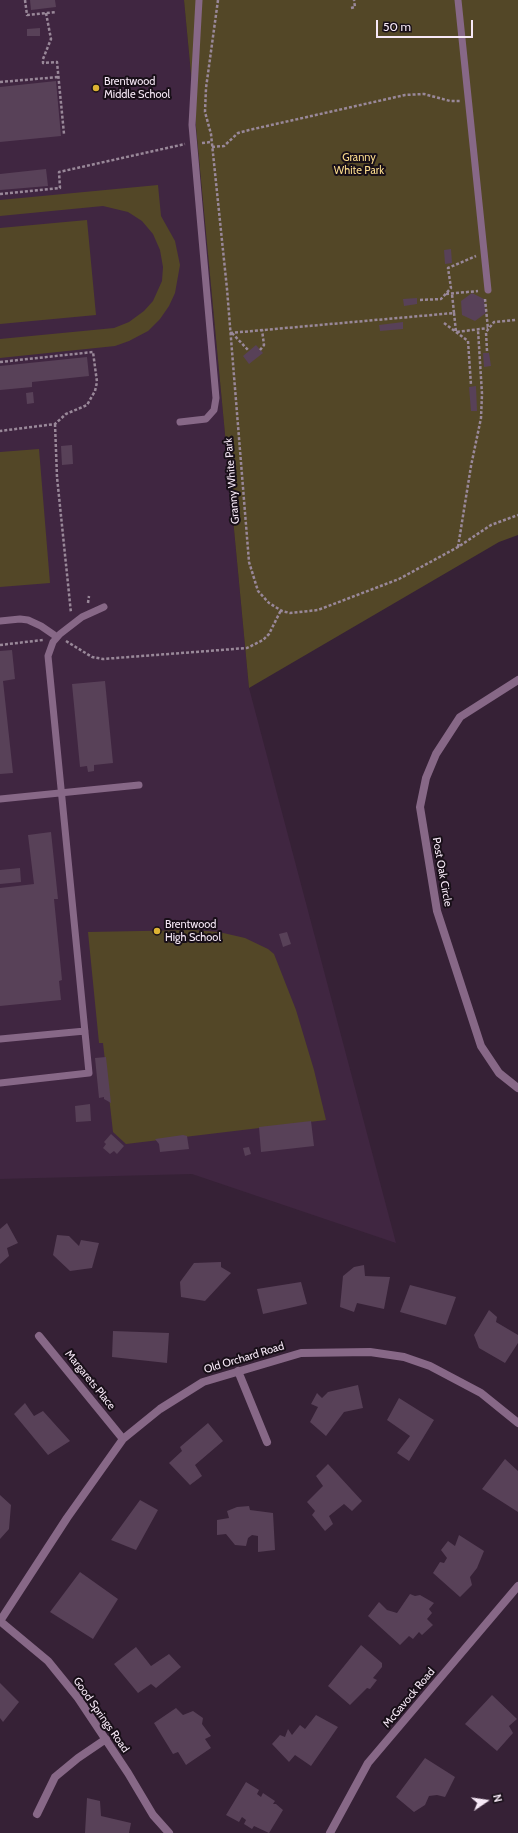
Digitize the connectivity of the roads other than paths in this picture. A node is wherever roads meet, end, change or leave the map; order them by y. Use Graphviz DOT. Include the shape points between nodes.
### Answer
graph roads {
  1 [pos="199,0"];
  2 [pos="458,0"];
  3 [pos="486,290"];
  4 [pos="180,422"];
  5 [pos="104,607"];
  6 [pos="0,621"];
  7 [pos="55,639"];
  8 [pos="518,680"];
  9 [pos="138,786"];
  10 [pos="61,793"];
  11 [pos="0,799"];
  12 [pos="85,1031"];
  13 [pos="0,1039"];
  14 [pos="0,1083"];
  15 [pos="518,1088"];
  16 [pos="39,1336"];
  17 [pos="238,1371"];
  18 [pos="518,1423"];
  19 [pos="123,1439"];
  20 [pos="267,1442"];
  21 [pos="518,1586"];
  22 [pos="0,1621"];
  23 [pos="106,1739"];
  24 [pos="37,1814"];
  25 [pos="169,1833"];
  26 [pos="330,1833"];
  1 -- 4 [label="lane" via="192,125 216,398 214,410 206,419"];
  2 -- 3 [label="lane"];
  5 -- 7 [label="lane" via="82,617"];
  6 -- 7 [label="lane" via="28,620 41,626"];
  7 -- 10 [label="lane" via="48,661"];
  8 -- 15 [label="street, Post Oak Circle" via="460,717 436,754 426,778 420,807 437,911 481,1046 499,1073"];
  9 -- 10 [label="lane"];
  10 -- 11 [label="lane"];
  10 -- 12 [label="lane"];
  12 -- 13 [label="lane"];
  12 -- 14 [label="lane" via="90,1073"];
  16 -- 19 [label="street, Margarets Place"];
  17 -- 18 [label="street, Old Orchard Road" via="301,1353 370,1352 404,1357 430,1366 475,1390"];
  17 -- 19 [label="street, Old Orchard Road" via="203,1382 160,1408"];
  17 -- 20 [label="street"];
  19 -- 22 [label="street, Old Orchard Road" via="67,1518"];
  21 -- 26 [label="street, McGavock Road" via="368,1763"];
  22 -- 23 [label="street, Good Springs Road" via="48,1661"];
  23 -- 24 [label="street" via="55,1777"];
  23 -- 25 [label="street, Good Springs Road" via="153,1815"];
}
